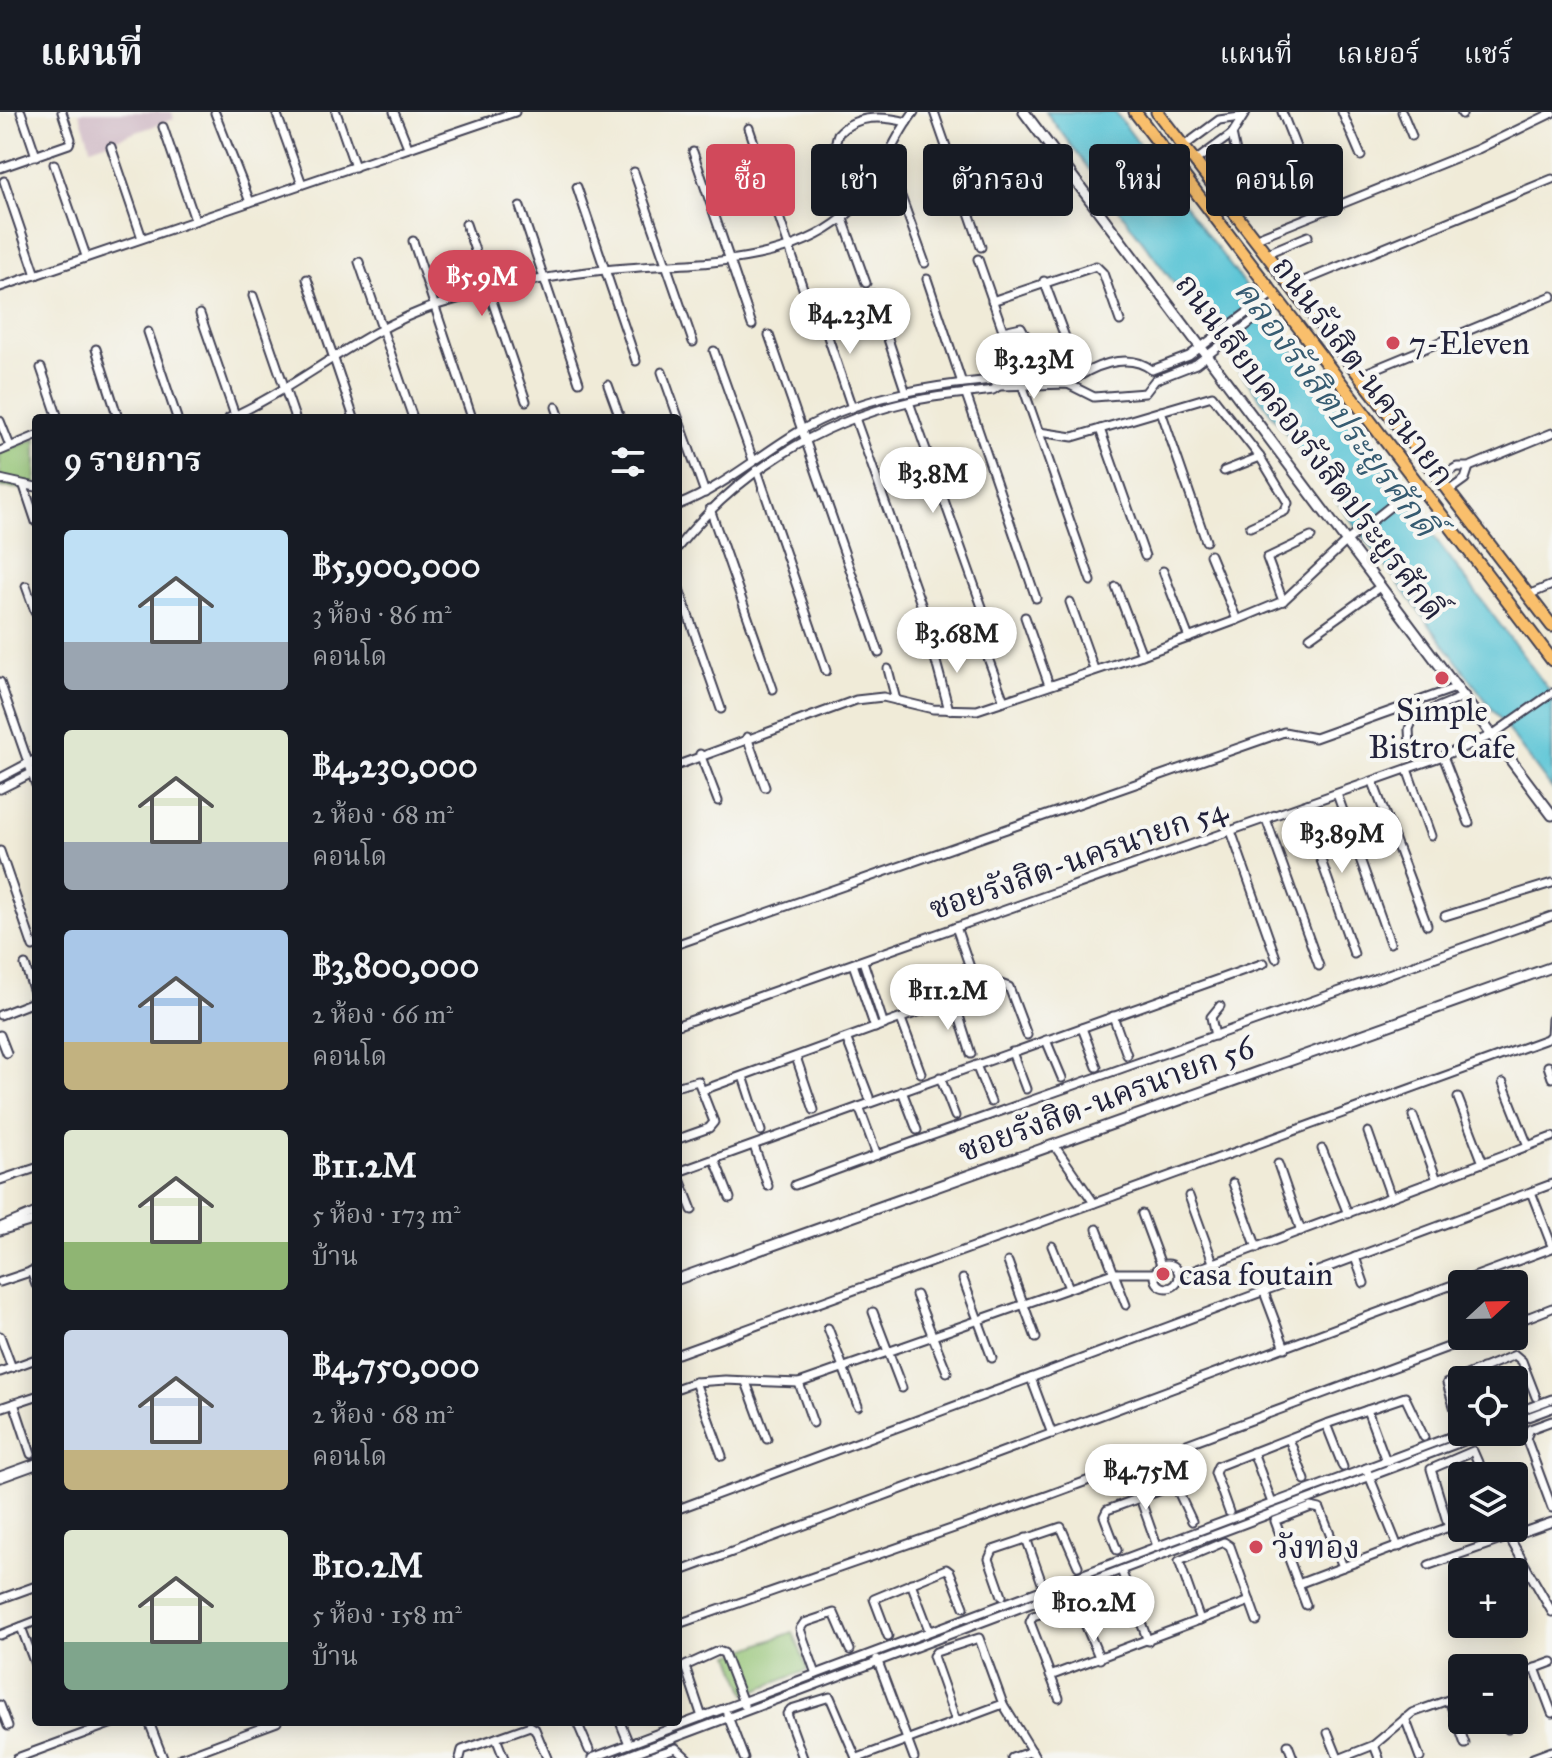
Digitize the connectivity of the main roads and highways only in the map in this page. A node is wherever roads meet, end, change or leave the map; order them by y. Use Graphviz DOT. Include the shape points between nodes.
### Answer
graph roads {
  1 [pos="1135,112"];
  2 [pos="1157,112"];
  3 [pos="1552,626"];
  4 [pos="1552,660"];
  1 -- 4 [label="main road, ถนนรังสิต-นครนายก" via="1412,489"];
  2 -- 3 [label="main road, ถนนรังสิต-นครนายก"];
}
